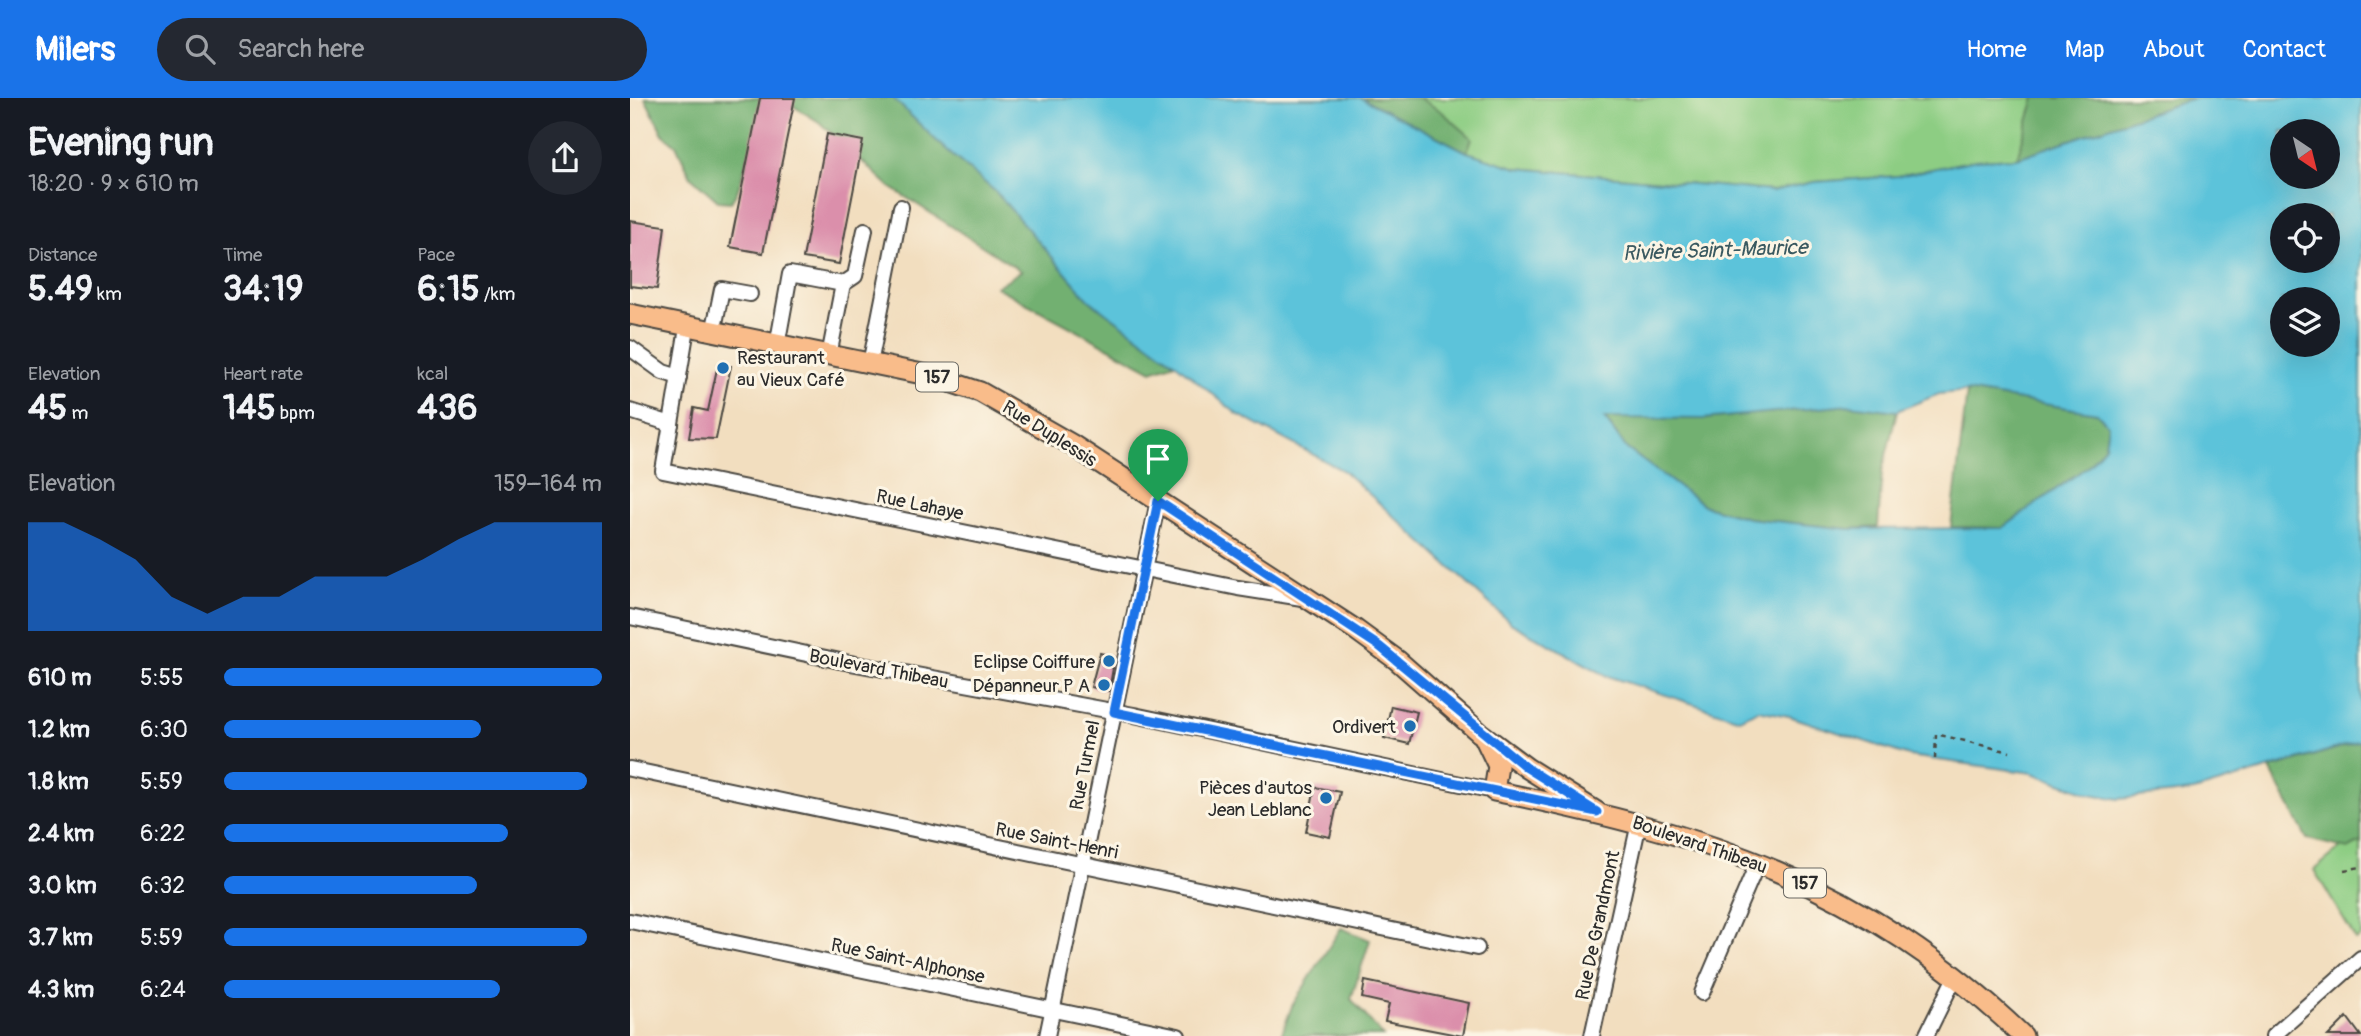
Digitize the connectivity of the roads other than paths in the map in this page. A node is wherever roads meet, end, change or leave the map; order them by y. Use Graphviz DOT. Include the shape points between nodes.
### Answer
graph roads {
  1 [pos="901,207"];
  2 [pos="865,230"];
  3 [pos="843,284"];
  4 [pos="750,294"];
  5 [pos="630,314"];
  6 [pos="687,328"];
  7 [pos="713,333"];
  8 [pos="777,346"];
  9 [pos="630,348"];
  10 [pos="829,356"];
  11 [pos="870,364"];
  12 [pos="679,377"];
  13 [pos="630,411"];
  14 [pos="671,424"];
  15 [pos="1158,501"];
  16 [pos="1144,569"];
  17 [pos="1311,599"];
  18 [pos="630,617"];
  19 [pos="1114,712"];
  20 [pos="1480,733"];
  21 [pos="630,769"];
  22 [pos="1494,791"];
  23 [pos="1597,812"];
  24 [pos="1639,823"];
  25 [pos="1758,862"];
  26 [pos="1083,865"];
  27 [pos="630,920"];
  28 [pos="1477,948"];
  29 [pos="2361,958"];
  30 [pos="1956,975"];
  31 [pos="1702,993"];
  32 [pos="1053,1010"];
  33 [pos="1047,1036"];
  34 [pos="1178,1036"];
  35 [pos="1592,1036"];
  36 [pos="1926,1036"];
  37 [pos="2023,1036"];
  38 [pos="2273,1036"];
  1 -- 11 [label="street"];
  2 -- 3 [label="street" via="855,275"];
  3 -- 8 [label="street" via="790,274"];
  3 -- 10 [label="street"];
  4 -- 7 [label="street" via="722,289"];
  5 -- 6 [label="main road, Rue Duplessis / 157"];
  6 -- 7 [label="main road, Rue Duplessis / 157"];
  6 -- 12 [label="street, Rue Lahaye"];
  7 -- 8 [label="main road, Rue Duplessis / 157"];
  8 -- 10 [label="main road, Rue Duplessis / 157"];
  9 -- 12 [label="street" via="663,372"];
  10 -- 11 [label="main road, Rue Duplessis / 157"];
  11 -- 15 [label="main road, Rue Duplessis / 157" via="943,379 993,398"];
  12 -- 14 [label="street, Rue Lahaye"];
  13 -- 14 [label="street"];
  14 -- 16 [label="street, Rue Lahaye" via="663,471"];
  15 -- 16 [label="street, Rue Turmel"];
  15 -- 17 [label="main road, Rue Duplessis / 157"];
  16 -- 17 [label="street, Rue Lahaye"];
  16 -- 19 [label="street, Rue Turmel"];
  17 -- 20 [label="main road, Rue Duplessis / 157" via="1397,660"];
  18 -- 19 [label="street, Boulevard Thibeau"];
  19 -- 22 [label="street, Boulevard Thibeau"];
  19 -- 26 [label="street, Rue Turmel"];
  20 -- 22 [label="main road, Rue Duplessis / 157" via="1497,761"];
  20 -- 23 [label="main road, Rue Duplessis / 157"];
  21 -- 26 [label="street, Rue Saint-Henri"];
  22 -- 23 [label="main road, Boulevard Thibeau / 157"];
  23 -- 24 [label="main road, Boulevard Thibeau / 157"];
  24 -- 25 [label="main road, Boulevard Thibeau / 157"];
  24 -- 35 [label="street, Rue De Grandmont"];
  25 -- 30 [label="main road, Boulevard Thibeau / 157" via="1863,912"];
  25 -- 31 [label="street"];
  26 -- 28 [label="street, Rue Saint-Henri"];
  26 -- 32 [label="street, Rue Turmel"];
  27 -- 32 [label="street, Rue Saint-Alphonse"];
  29 -- 38 [label="street"];
  30 -- 36 [label="street"];
  30 -- 37 [label="main road, Boulevard Thibeau / 157"];
  32 -- 33 [label="street, Rue Turmel"];
  32 -- 34 [label="street, Rue Saint-Alphonse"];
}
